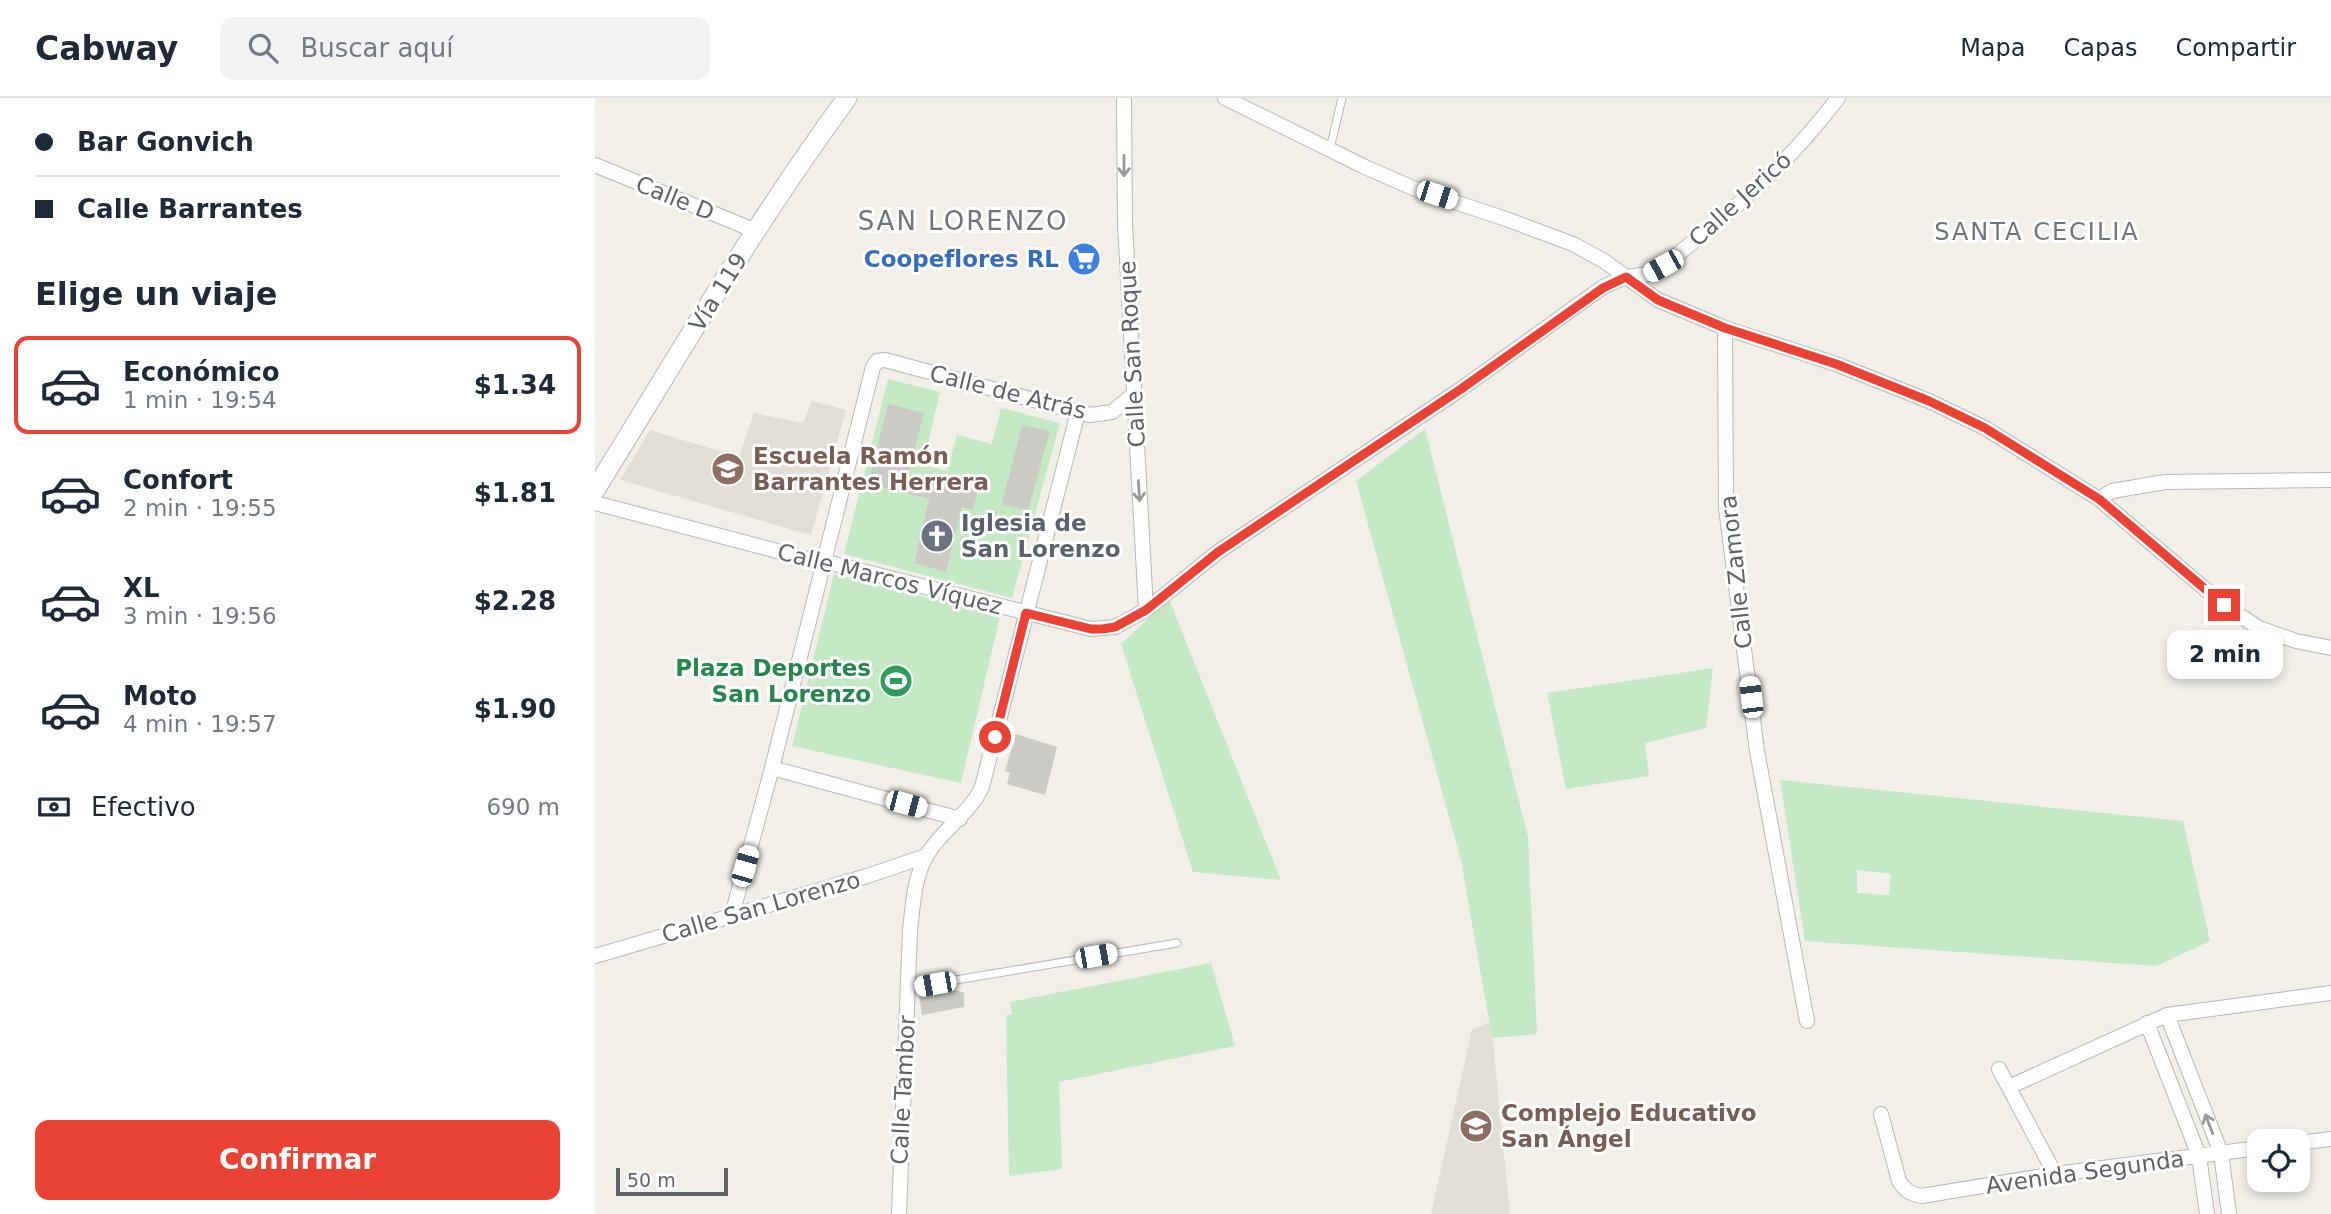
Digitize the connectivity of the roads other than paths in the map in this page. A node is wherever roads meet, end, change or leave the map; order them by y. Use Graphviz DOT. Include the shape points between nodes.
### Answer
graph roads {
  1 [pos="847,98"];
  2 [pos="1124,98"];
  3 [pos="1225,98"];
  4 [pos="1342,98"];
  5 [pos="1837,98"];
  6 [pos="1330,150"];
  7 [pos="595,165"];
  8 [pos="756,231"];
  9 [pos="1626,277"];
  10 [pos="1725,328"];
  11 [pos="1133,395"];
  12 [pos="1078,412"];
  13 [pos="2331,480"];
  14 [pos="595,490"];
  15 [pos="2099,499"];
  16 [pos="595,503"];
  17 [pos="823,561"];
  18 [pos="1146,610"];
  19 [pos="1026,613"];
  20 [pos="2331,648"];
  21 [pos="772,768"];
  22 [pos="960,818"];
  23 [pos="926,856"];
  24 [pos="731,915"];
  25 [pos="1177,943"];
  26 [pos="595,956"];
  27 [pos="908,988"];
  28 [pos="2331,993"];
  29 [pos="2167,1015"];
  30 [pos="1807,1021"];
  31 [pos="2147,1023"];
  32 [pos="1999,1069"];
  33 [pos="2009,1087"];
  34 [pos="1881,1114"];
  35 [pos="2331,1139"];
  36 [pos="2310,1142"];
  37 [pos="2247,1150"];
  38 [pos="2221,1153"];
  39 [pos="2199,1156"];
  40 [pos="2055,1174"];
  41 [pos="899,1214"];
  42 [pos="2207,1214"];
  43 [pos="2229,1214"];
  1 -- 8 [label="main road, Vía 119"];
  2 -- 11 [label="street, Calle San Roque, one-way"];
  3 -- 6 [label="street"];
  4 -- 6 [label="lane"];
  5 -- 9 [label="street, Calle Jericó" via="1814,130 1745,201 1663,266 1649,274"];
  6 -- 9 [label="street" via="1413,188 1573,244"];
  7 -- 8 [label="street, Calle D"];
  8 -- 14 [label="main road, Vía 119"];
  9 -- 10 [label="street" via="1658,300"];
  9 -- 18 [label="street, Calle Marcos Víquez" via="1603,288 1218,552"];
  10 -- 15 [label="street" via="1836,364 1929,401 1985,428"];
  10 -- 30 [label="street, Calle Zamora" via="1728,522 1757,751"];
  11 -- 12 [label="street, Calle de Atrás" via="1112,412"];
  11 -- 18 [label="street, Calle San Roque, one-way"];
  12 -- 17 [label="street, Calle de Atrás" via="877,361"];
  12 -- 19 [label="street, Calle Tambor"];
  13 -- 15 [label="street" via="2165,482 2112,491"];
  15 -- 20 [label="street" via="2224,605 2259,628"];
  16 -- 17 [label="street, Calle Marcos Víquez"];
  17 -- 19 [label="street, Calle Marcos Víquez"];
  17 -- 21 [label="street"];
  18 -- 19 [label="street, Calle Marcos Víquez" via="1102,629"];
  19 -- 22 [label="street, Calle Tambor" via="982,787"];
  21 -- 22 [label="street"];
  21 -- 24 [label="street"];
  22 -- 23 [label="street, Calle Tambor"];
  23 -- 24 [label="street, Calle San Lorenzo"];
  23 -- 27 [label="street, Calle Tambor" via="915,885"];
  24 -- 26 [label="street, Calle San Lorenzo"];
  25 -- 27 [label="lane"];
  27 -- 41 [label="street, Calle Tambor"];
  28 -- 29 [label="street"];
  29 -- 31 [label="street"];
  38 -- 29 [label="street, one-way"];
  31 -- 33 [label="street"];
  31 -- 39 [label="street"];
  32 -- 33 [label="street"];
  33 -- 40 [label="street"];
  34 -- 40 [label="street, Avenida Segunda" via="1899,1181 1912,1194"];
  35 -- 36 [label="street"];
  37 -- 38 [label="street, Avenida Segunda"];
  38 -- 39 [label="street, Avenida Segunda"];
  38 -- 43 [label="street"];
  39 -- 40 [label="street, Avenida Segunda"];
  39 -- 42 [label="street"];
}
